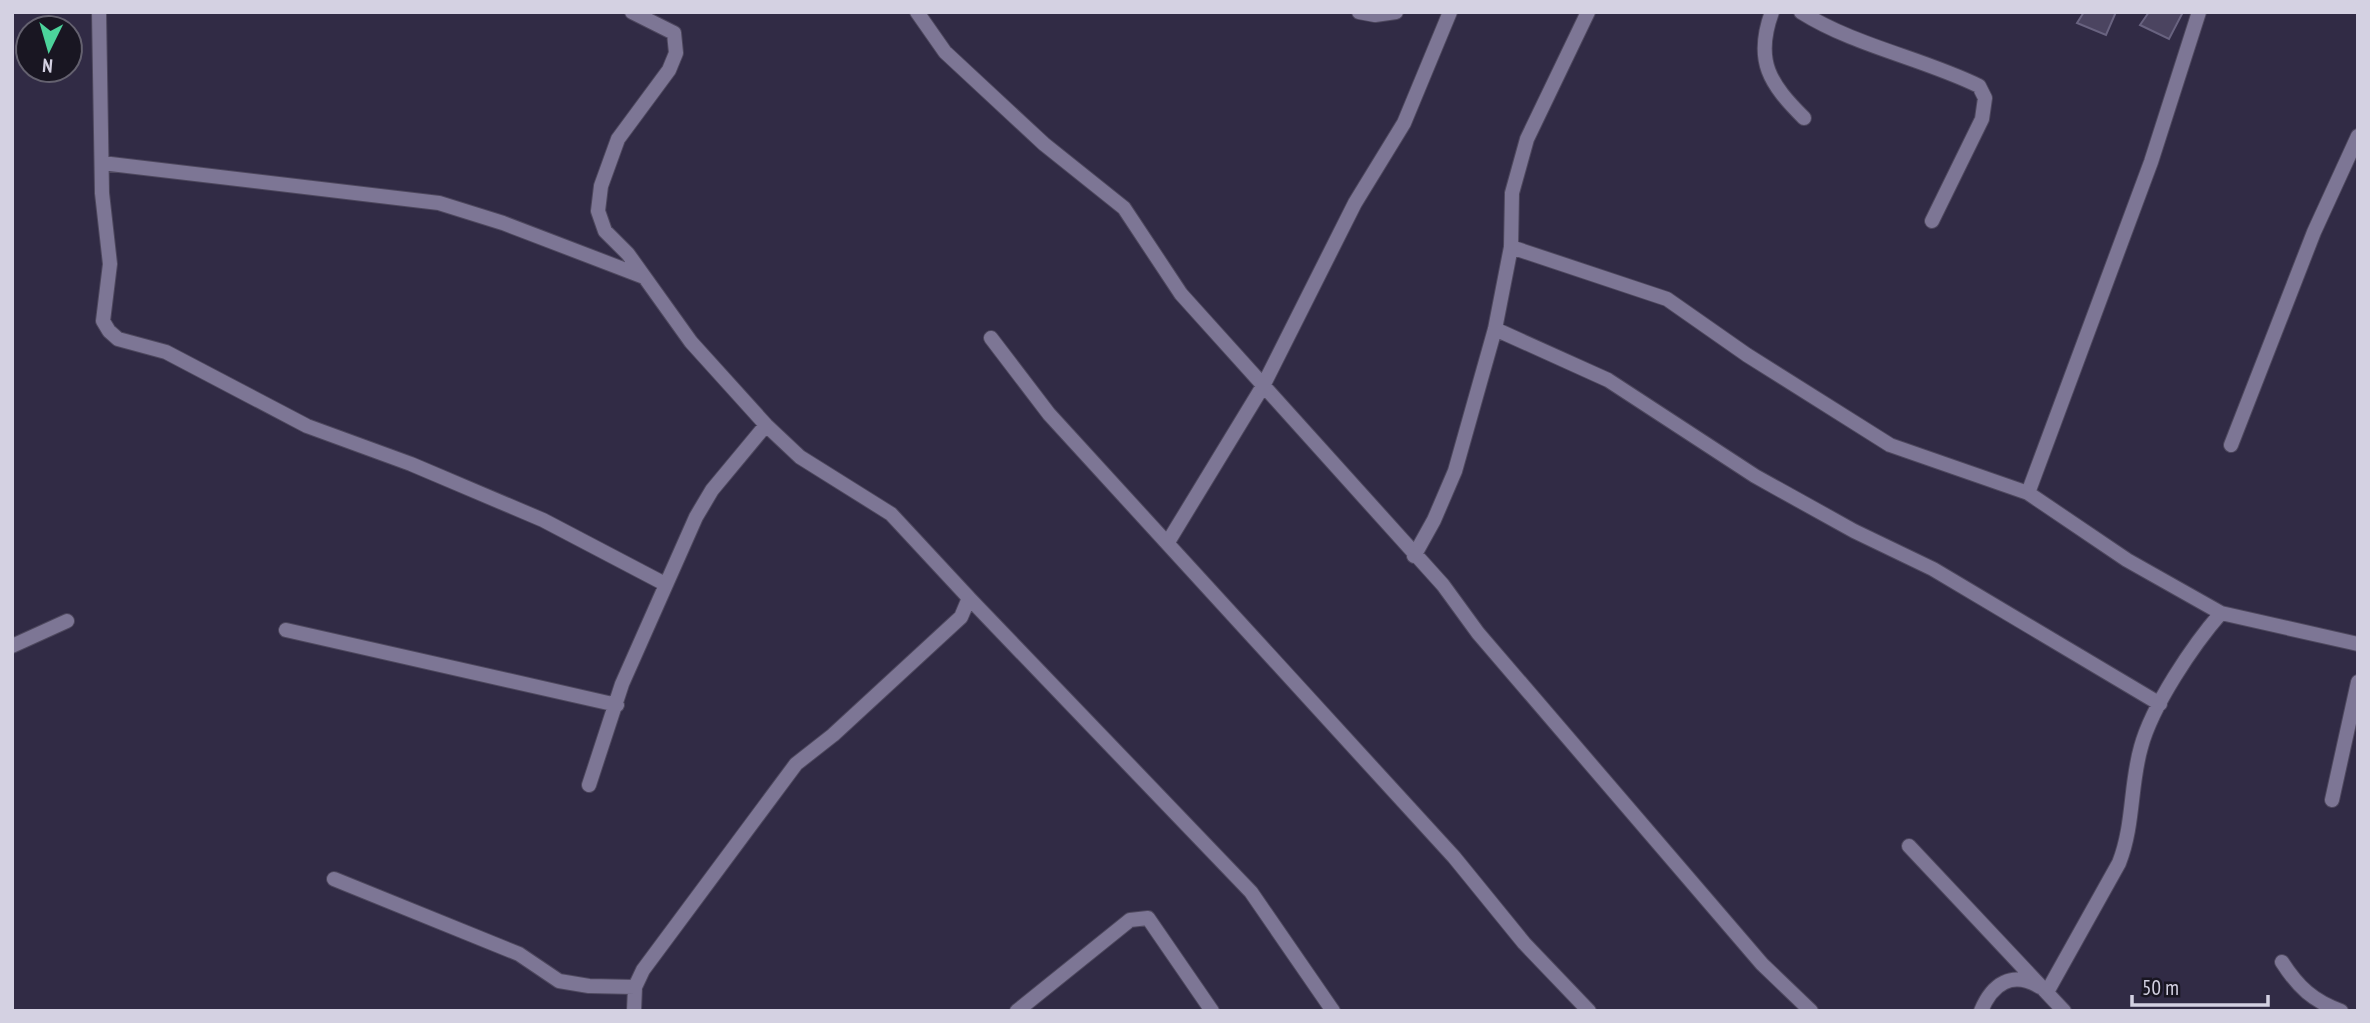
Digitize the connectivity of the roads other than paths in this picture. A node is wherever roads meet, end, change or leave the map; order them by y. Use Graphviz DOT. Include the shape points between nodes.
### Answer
graph roads {
  1 [pos="99,12"];
  2 [pos="632,12"];
  3 [pos="917,12"];
  4 [pos="1359,12"];
  5 [pos="1396,12"];
  6 [pos="1450,12"];
  7 [pos="1588,12"];
  8 [pos="1772,12"];
  9 [pos="1801,12"];
  10 [pos="2199,12"];
  11 [pos="1804,118"];
  12 [pos="2358,136"];
  13 [pos="102,163"];
  14 [pos="1932,221"];
  15 [pos="1511,247"];
  16 [pos="645,278"];
  17 [pos="1495,329"];
  18 [pos="991,338"];
  19 [pos="1263,386"];
  20 [pos="766,425"];
  21 [pos="2231,445"];
  22 [pos="2028,494"];
  23 [pos="1168,542"];
  24 [pos="1414,556"];
  25 [pos="665,584"];
  26 [pos="969,598"];
  27 [pos="2221,613"];
  28 [pos="67,621"];
  29 [pos="286,630"];
  30 [pos="2358,644"];
  31 [pos="12,646"];
  32 [pos="2358,682"];
  33 [pos="2160,704"];
  34 [pos="617,705"];
  35 [pos="589,785"];
  36 [pos="2332,800"];
  37 [pos="1909,846"];
  38 [pos="334,879"];
  39 [pos="2282,962"];
  40 [pos="635,988"];
  41 [pos="2047,992"];
  42 [pos="634,1011"];
  43 [pos="1017,1011"];
  44 [pos="1212,1011"];
  45 [pos="1333,1011"];
  46 [pos="1589,1011"];
  47 [pos="1811,1011"];
  48 [pos="1981,1011"];
  49 [pos="2064,1011"];
  50 [pos="2341,1011"];
  1 -- 13 [label="street"];
  2 -- 16 [label="street" via="674,33 676,53 669,71 618,139 601,186 598,211 605,231"];
  3 -- 19 [label="street" via="945,52 1044,144 1124,208 1181,294"];
  4 -- 5 [label="street"];
  6 -- 19 [label="street" via="1404,123 1354,202"];
  7 -- 15 [label="street" via="1527,139 1511,193"];
  8 -- 11 [label="street" via="1763,55 1784,98"];
  9 -- 14 [label="street" via="1824,27 1979,86 1985,98 1982,119"];
  10 -- 22 [label="street" via="2151,162"];
  12 -- 21 [label="street" via="2314,232"];
  13 -- 16 [label="street" via="439,203"];
  13 -- 25 [label="street" via="110,264 103,321 118,339 166,352 307,426 543,520"];
  15 -- 17 [label="street"];
  15 -- 22 [label="street" via="1667,299 1746,355 1891,445"];
  16 -- 20 [label="street" via="691,342"];
  17 -- 24 [label="street" via="1455,471"];
  17 -- 33 [label="street" via="1608,380 1755,476 1933,569"];
  18 -- 23 [label="street" via="1049,414"];
  19 -- 23 [label="street"];
  19 -- 24 [label="street"];
  20 -- 25 [label="street" via="712,490"];
  20 -- 26 [label="street" via="800,457 891,514"];
  22 -- 27 [label="street" via="2127,560"];
  23 -- 46 [label="street" via="1200,583 1454,856 1524,943"];
  24 -- 47 [label="street" via="1762,964"];
  25 -- 34 [label="street"];
  26 -- 40 [label="street" via="961,617 796,764 643,970"];
  26 -- 45 [label="street" via="1251,892"];
  27 -- 30 [label="street"];
  27 -- 33 [label="street" via="2201,636"];
  28 -- 31 [label="street"];
  29 -- 34 [label="street"];
  32 -- 36 [label="street"];
  33 -- 41 [label="street" via="2141,747 2123,852"];
  34 -- 35 [label="street"];
  37 -- 41 [label="street"];
  38 -- 40 [label="street" via="519,954 559,981"];
  39 -- 50 [label="street" via="2297,985 2321,1004"];
  40 -- 42 [label="street"];
  41 -- 48 [label="street" via="2030,981 2011,979 1994,986"];
  41 -- 49 [label="street"];
  43 -- 44 [label="street" via="1130,920 1148,918"];
}
